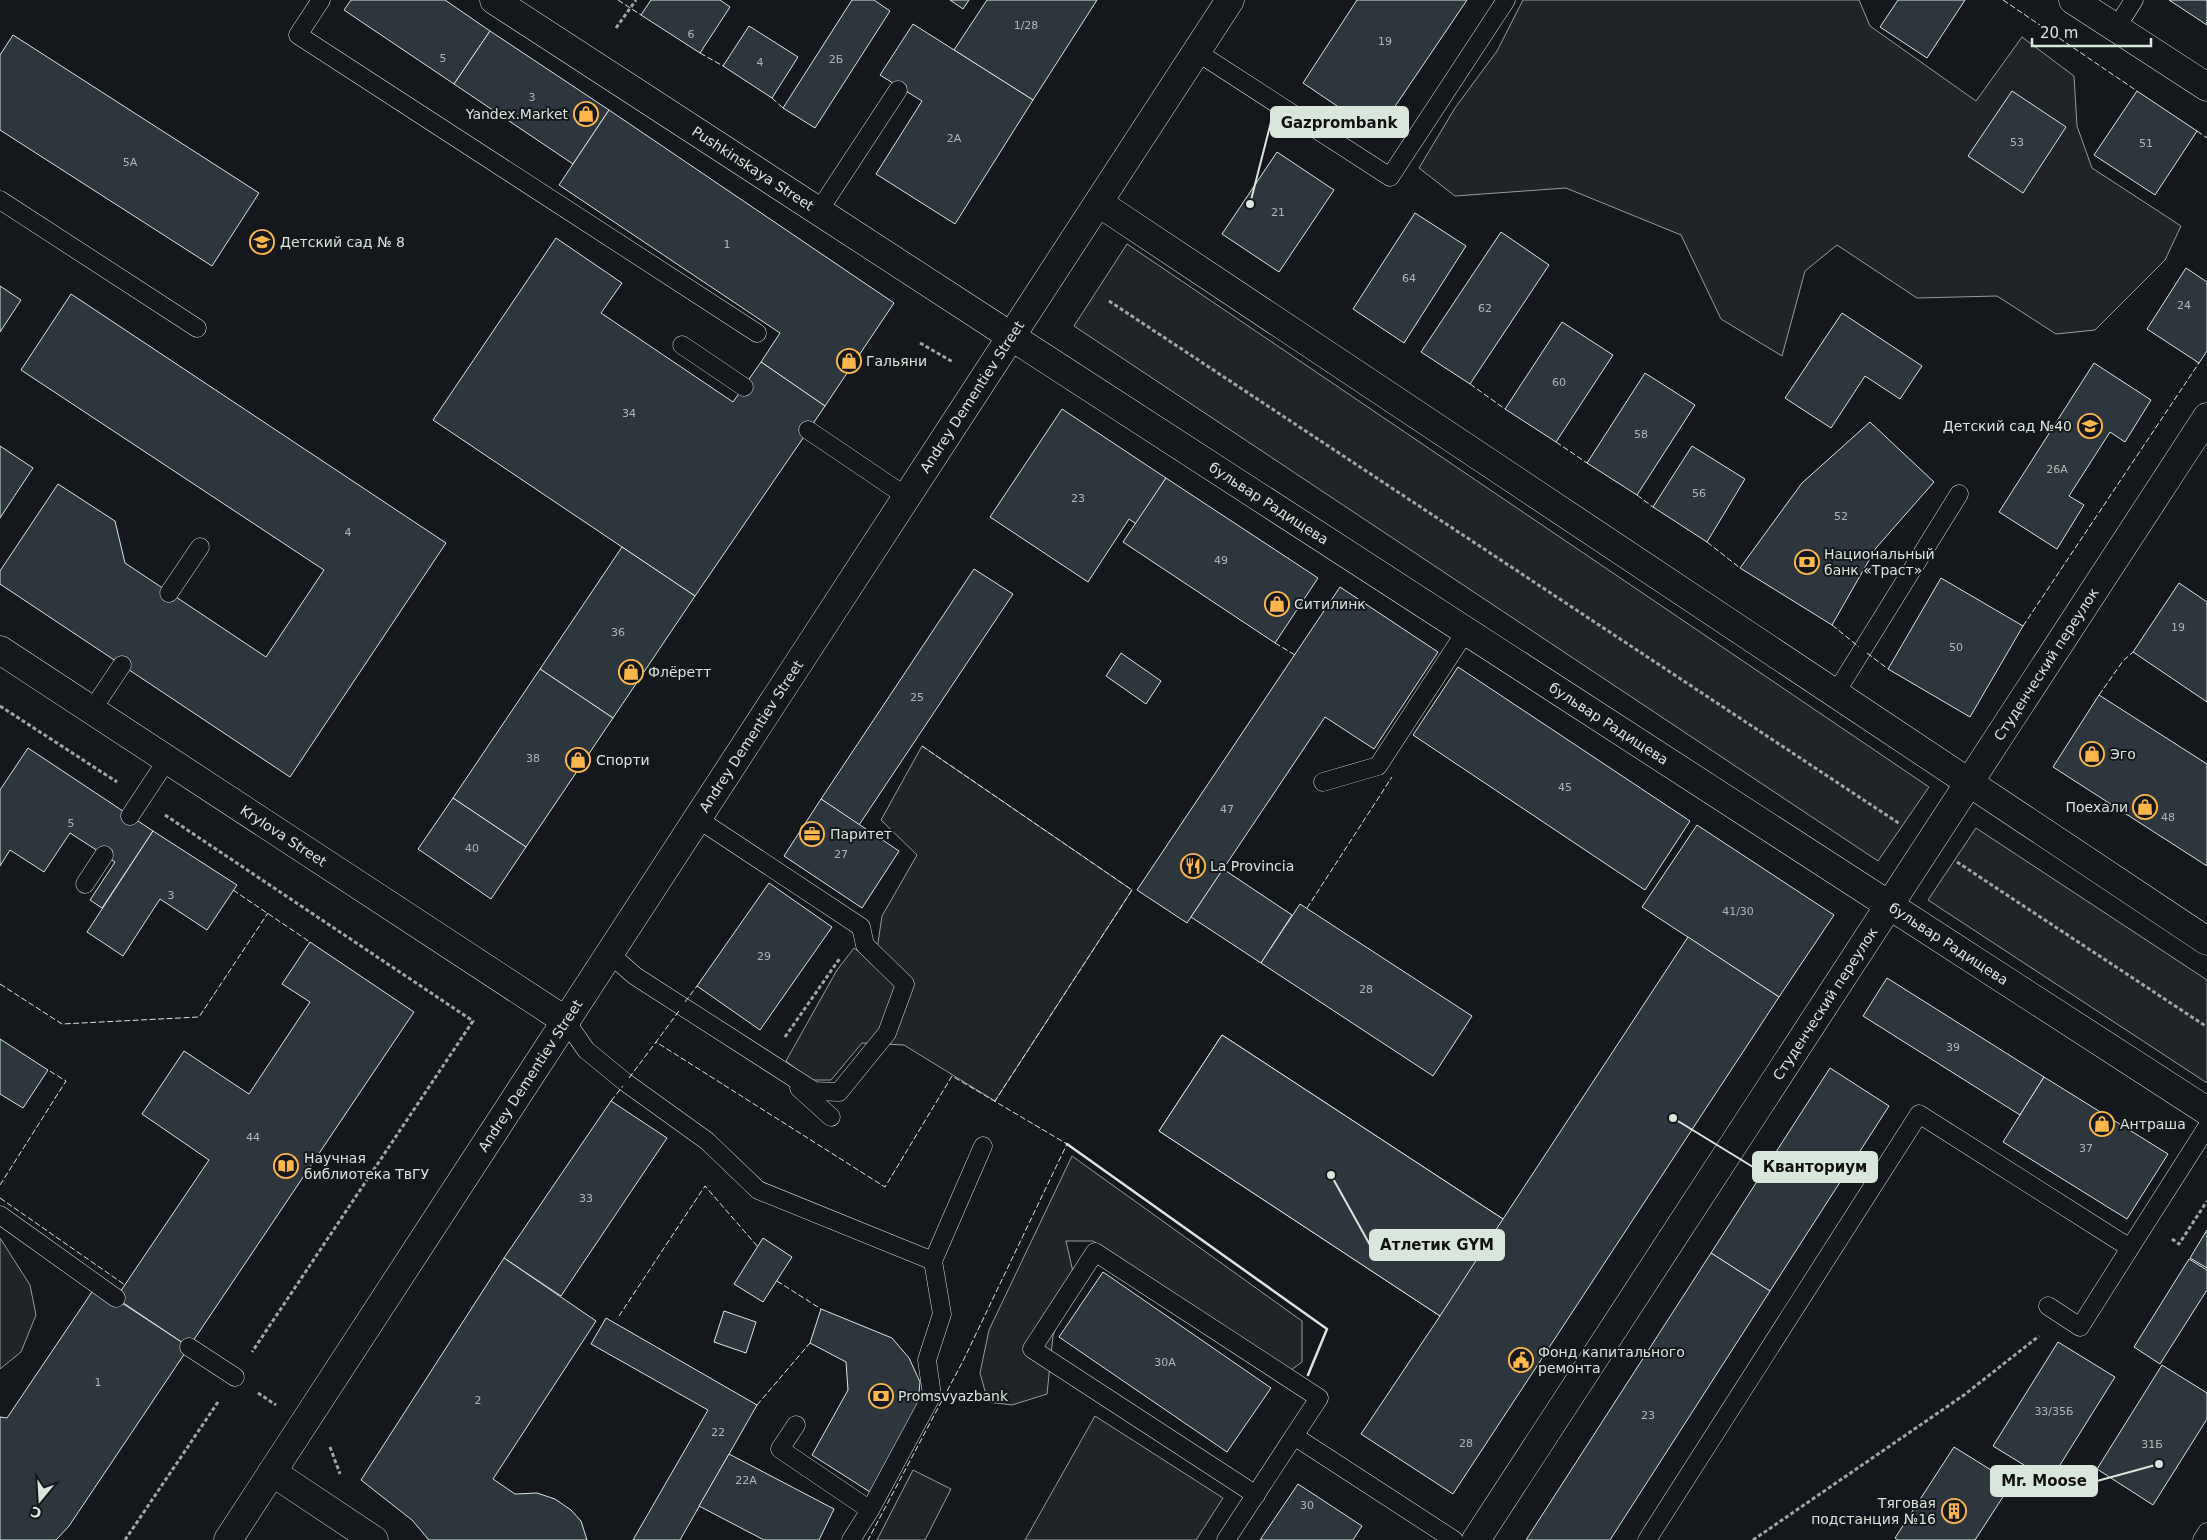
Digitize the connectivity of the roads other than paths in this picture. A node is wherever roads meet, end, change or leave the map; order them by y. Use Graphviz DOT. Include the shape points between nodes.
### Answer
graph roads {
  1 [pos="320,0"];
  2 [pos="494,0"];
  3 [pos="1230,0"];
  4 [pos="1506,0"];
  5 [pos="2073,0"];
  6 [pos="2134,0"];
  7 [pos="2116,28"];
  8 [pos="1197,52"];
  9 [pos="2207,87"];
  10 [pos="898,90"];
  11 [pos="0,200"];
  12 [pos="1099,203"];
  13 [pos="818,212"];
  14 [pos="197,328"];
  15 [pos="757,333"];
  16 [pos="1012,337"];
  17 [pos="682,345"];
  18 [pos="744,387"];
  19 [pos="2207,417"];
  20 [pos="808,430"];
  21 [pos="1959,494"];
  22 [pos="907,497"];
  23 [pos="200,547"];
  24 [pos="169,593"];
  25 [pos="1466,631"];
  26 [pos="0,650"];
  27 [pos="122,665"];
  28 [pos="1835,694"];
  29 [pos="92,710"];
  30 [pos="166,760"];
  31 [pos="1323,782"];
  32 [pos="1969,783"];
  33 [pos="130,816"];
  34 [pos="698,819"];
  35 [pos="104,855"];
  36 [pos="85,884"];
  37 [pos="1890,904"];
  38 [pos="2207,942"];
  39 [pos="610,954"];
  40 [pos="566,1021"];
  41 [pos="772,1063"];
  42 [pos="2207,1111"];
  43 [pos="830,1117"];
  44 [pos="2207,1127"];
  45 [pos="983,1146"];
  46 [pos="0,1215"];
  47 [pos="2130,1248"];
  48 [pos="933,1261"];
  49 [pos="116,1298"];
  50 [pos="2048,1306"];
  51 [pos="189,1347"];
  52 [pos="235,1377"];
  53 [pos="796,1425"];
  54 [pos="1294,1436"];
  55 [pos="272,1472"];
  56 [pos="1256,1495"];
  57 [pos="870,1510"];
  58 [pos="2207,1532"];
  59 [pos="228,1540"];
  60 [pos="374,1540"];
  61 [pos="851,1540"];
  62 [pos="1226,1540"];
  63 [pos="1454,1540"];
  64 [pos="1476,1540"];
  65 [pos="1647,1540"];
  66 [pos="2202,1540"];
  1 -- 15 [label="lane" via="298,35"];
  2 -- 13 [label="street, Pushkinskaya Street"];
  3 -- 8 [label="street, Andrey Dementiev Street"];
  4 -- 8 [label="lane" via="1390,177"];
  5 -- 7 [label="street"];
  6 -- 7 [label="lane"];
  7 -- 9 [label="street"];
  8 -- 12 [label="street, Andrey Dementiev Street"];
  10 -- 13 [label="lane"];
  11 -- 14 [label="lane"];
  12 -- 16 [label="street, Andrey Dementiev Street"];
  12 -- 28 [label="street"];
  13 -- 16 [label="street, Pushkinskaya Street"];
  16 -- 22 [label="street, Andrey Dementiev Street"];
  16 -- 25 [label="street, бульвар Радищева"];
  17 -- 18 [label="lane"];
  19 -- 32 [label="street, Студенческий переулок"];
  20 -- 22 [label="lane"];
  21 -- 28 [label="lane"];
  22 -- 34 [label="street, Andrey Dementiev Street"];
  23 -- 24 [label="lane"];
  25 -- 31 [label="lane" via="1378,766"];
  25 -- 37 [label="street, бульвар Радищева"];
  26 -- 29 [label="street, Krylova Street"];
  27 -- 29 [label="lane"];
  28 -- 32 [label="street"];
  29 -- 30 [label="street, Krylova Street"];
  30 -- 33 [label="lane"];
  30 -- 40 [label="street, Krylova Street"];
  32 -- 37 [label="street, Студенческий переулок"];
  32 -- 38 [label="street"];
  34 -- 39 [label="street, Andrey Dementiev Street"];
  34 -- 41 [label="lane" via="861,927 865,945 905,984 887,1033 839,1092 814,1091"];
  35 -- 36 [label="lane"];
  37 -- 42 [label="street, бульвар Радищева"];
  37 -- 64 [label="street, Студенческий переулок"];
  39 -- 40 [label="street, Andrey Dementiev Street"];
  39 -- 41 [label="lane" via="635,976"];
  40 -- 48 [label="lane" via="586,1050 707,1141 758,1190"];
  40 -- 55 [label="street, Andrey Dementiev Street"];
  41 -- 43 [label="lane"];
  44 -- 47 [label="lane"];
  45 -- 48 [label="lane"];
  46 -- 49 [label="lane"];
  47 -- 50 [label="lane" via="2080,1327"];
  47 -- 65 [label="lane" via="1919,1114"];
  48 -- 57 [label="lane" via="942,1314 927,1360 932,1394"];
  51 -- 52 [label="lane"];
  53 -- 57 [label="lane" via="780,1449"];
  54 -- 56 [label="lane"];
  54 -- 56 [label="lane" via="1319,1398 1095,1252 1032,1349"];
  54 -- 63 [label="lane"];
  55 -- 59 [label="street, Andrey Dementiev Street"];
  55 -- 60 [label="street"];
  56 -- 62 [label="lane"];
  57 -- 61 [label="lane"];
  58 -- 66 [label="lane"];
}
